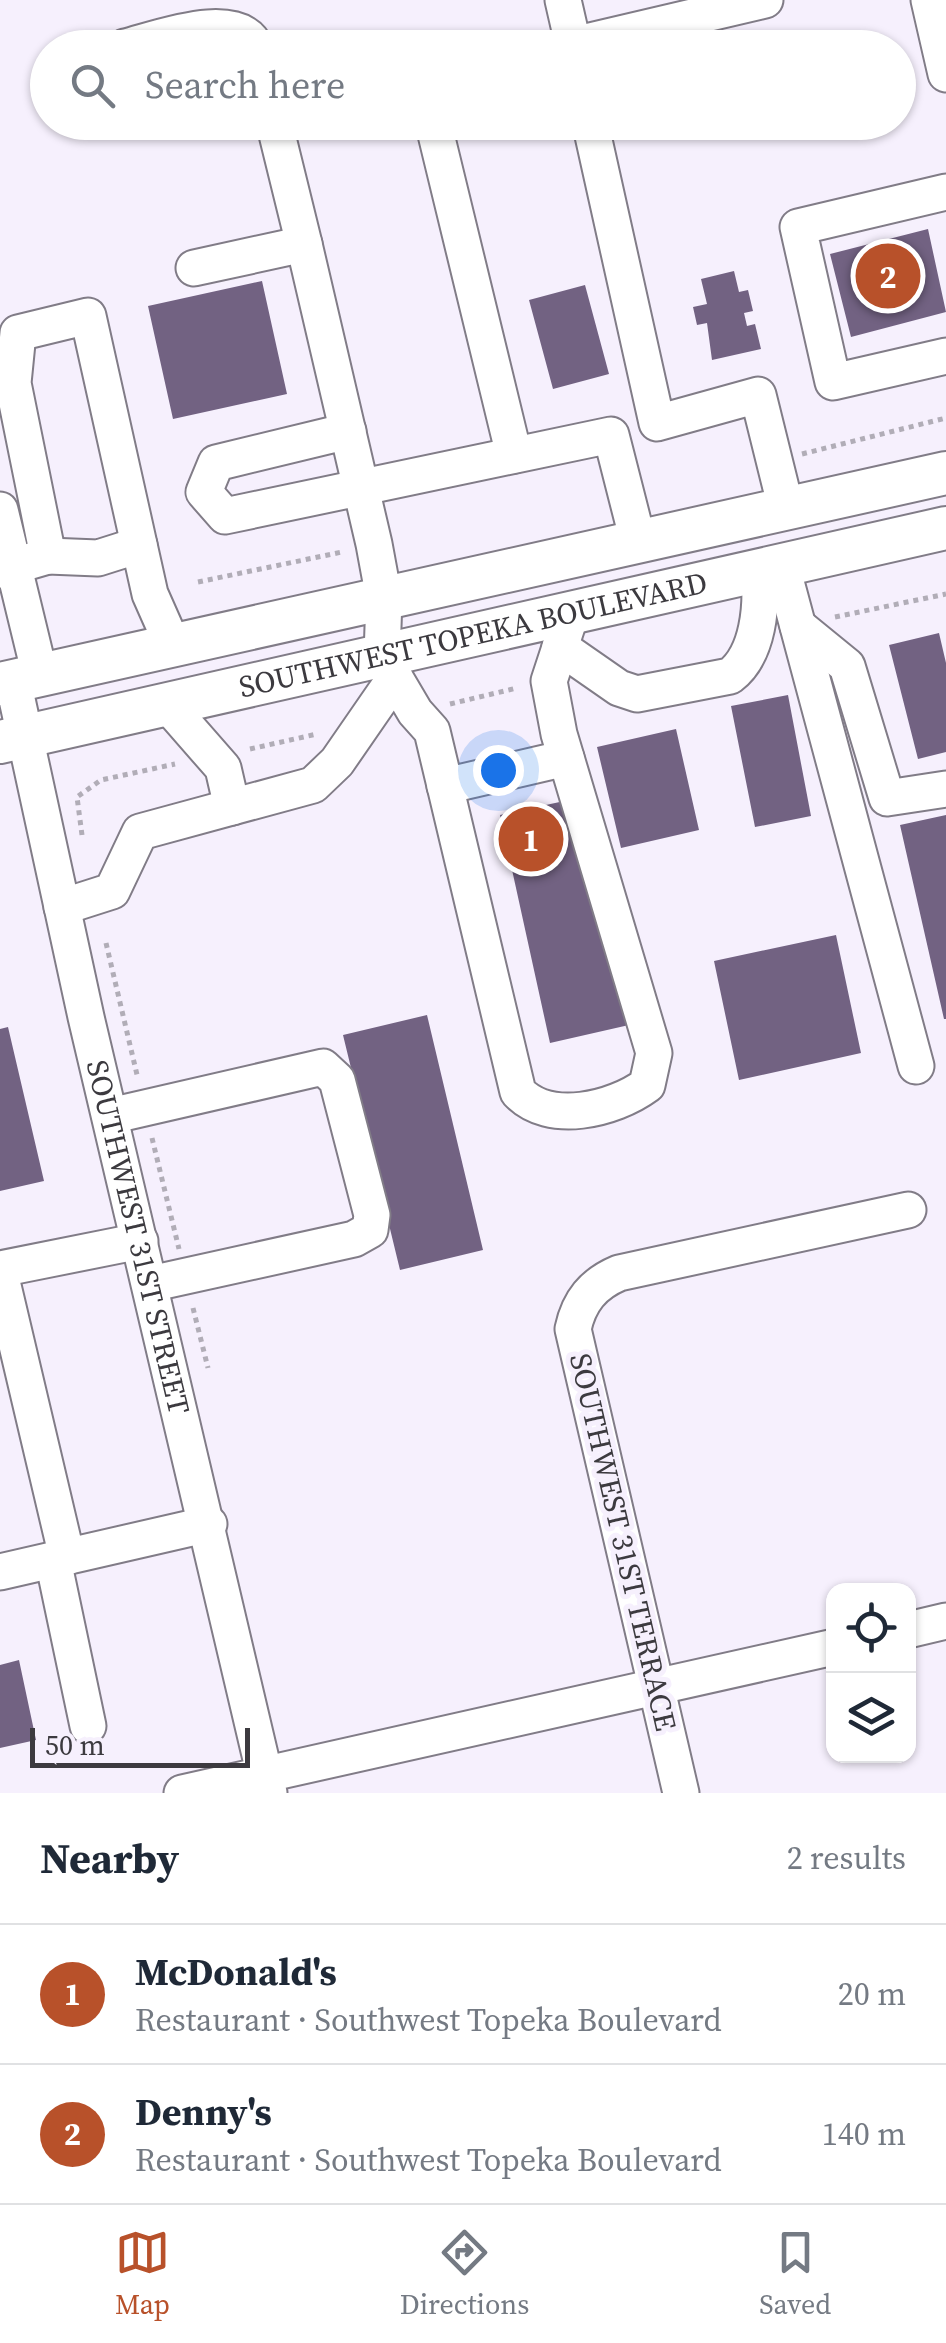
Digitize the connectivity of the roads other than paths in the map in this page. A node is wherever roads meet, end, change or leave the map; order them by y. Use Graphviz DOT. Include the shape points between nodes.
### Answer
graph roads {
  1 [pos="563,0"];
  2 [pos="765,0"];
  3 [pos="929,0"];
  4 [pos="196,30"];
  5 [pos="239,30"];
  6 [pos="570,30"];
  7 [pos="640,30"];
  8 [pos="946,74"];
  9 [pos="278,140"];
  10 [pos="438,140"];
  11 [pos="594,140"];
  12 [pos="946,192"];
  13 [pos="304,244"];
  14 [pos="194,268"];
  15 [pos="9,335"];
  16 [pos="946,356"];
  17 [pos="657,423"];
  18 [pos="348,431"];
  19 [pos="612,435"];
  20 [pos="514,455"];
  21 [pos="946,474"];
  22 [pos="361,487"];
  23 [pos="0,510"];
  24 [pos="780,510"];
  25 [pos="946,528"];
  26 [pos="638,541"];
  27 [pos="140,545"];
  28 [pos="48,556"];
  29 [pos="7,568"];
  30 [pos="770,570"];
  31 [pos="384,598"];
  32 [pos="798,626"];
  33 [pos="566,631"];
  34 [pos="173,646"];
  35 [pos="388,667"];
  36 [pos="18,680"];
  37 [pos="167,704"];
  38 [pos="11,739"];
  39 [pos="566,758"];
  40 [pos="445,786"];
  41 [pos="946,789"];
  42 [pos="232,807"];
  43 [pos="78,903"];
  44 [pos="916,1066"];
  45 [pos="110,1116"];
  46 [pos="908,1210"];
  47 [pos="140,1242"];
  48 [pos="0,1271"];
  49 [pos="150,1284"];
  50 [pos="209,1524"];
  51 [pos="60,1559"];
  52 [pos="0,1572"];
  53 [pos="946,1620"];
  54 [pos="916,1628"];
  55 [pos="826,1649"];
  56 [pos="656,1687"];
  57 [pos="88,1726"];
  58 [pos="267,1784"];
  59 [pos="182,1793"];
  60 [pos="681,1793"];
  1 -- 6 [label="street"];
  2 -- 7 [label="street"];
  3 -- 8 [label="street"];
  4 -- 5 [label="street"];
  9 -- 13 [label="street"];
  10 -- 20 [label="street"];
  11 -- 17 [label="street"];
  12 -- 16 [label="street" via="798,227 833,382"];
  13 -- 14 [label="street"];
  13 -- 18 [label="street"];
  15 -- 27 [label="street" via="88,316"];
  15 -- 28 [label="street"];
  17 -- 19 [label="street"];
  17 -- 24 [label="street" via="758,395"];
  18 -- 22 [label="street"];
  18 -- 22 [label="street" via="216,463 204,492 226,516"];
  19 -- 20 [label="street"];
  19 -- 26 [label="street"];
  20 -- 22 [label="street"];
  21 -- 24 [label="main road, SOUTHWEST TOPEKA BOULEVARD"];
  22 -- 31 [label="street"];
  23 -- 29 [label="street, SOUTHWEST 31ST STREET"];
  24 -- 26 [label="main road, SOUTHWEST TOPEKA BOULEVARD"];
  24 -- 30 [label="main road"];
  25 -- 30 [label="main road, SOUTHWEST TOPEKA BOULEVARD"];
  26 -- 31 [label="main road, SOUTHWEST TOPEKA BOULEVARD"];
  27 -- 28 [label="street" via="98,558"];
  27 -- 34 [label="street" via="150,594"];
  28 -- 29 [label="street"];
  29 -- 36 [label="street, SOUTHWEST 31ST STREET"];
  30 -- 32 [label="street"];
  30 -- 33 [label="main road, SOUTHWEST TOPEKA BOULEVARD"];
  30 -- 33 [label="street" via="742,667 730,676 638,694 619,688"];
  31 -- 34 [label="main road, SOUTHWEST TOPEKA BOULEVARD"];
  31 -- 35 [label="street"];
  32 -- 41 [label="street" via="847,666 887,798"];
  32 -- 44 [label="street"];
  33 -- 35 [label="main road, SOUTHWEST TOPEKA BOULEVARD"];
  33 -- 39 [label="street" via="549,681"];
  34 -- 36 [label="main road, SOUTHWEST TOPEKA BOULEVARD"];
  35 -- 37 [label="main road, SOUTHWEST TOPEKA BOULEVARD"];
  35 -- 40 [label="street" via="432,730"];
  35 -- 42 [label="street" via="366,723 337,762 312,784"];
  36 -- 38 [label="street, SOUTHWEST 31ST STREET"];
  37 -- 38 [label="main road, SOUTHWEST TOPEKA BOULEVARD"];
  37 -- 42 [label="street" via="223,768"];
  38 -- 43 [label="street, SOUTHWEST 31ST STREET"];
  39 -- 40 [label="street"];
  39 -- 40 [label="street" via="654,1053 647,1086 565,1113 532,1107 518,1092"];
  42 -- 43 [label="street" via="140,832 112,891"];
  43 -- 45 [label="street, SOUTHWEST 31ST STREET"];
  45 -- 47 [label="street, SOUTHWEST 31ST STREET"];
  45 -- 49 [label="street" via="324,1067 337,1080 372,1215 370,1230 354,1239"];
  46 -- 56 [label="street, SOUTHWEST 31ST TERRACE" via="619,1273 588,1294 573,1329"];
  47 -- 48 [label="street"];
  47 -- 49 [label="street, SOUTHWEST 31ST STREET"];
  48 -- 51 [label="street"];
  49 -- 50 [label="street, SOUTHWEST 31ST STREET"];
  50 -- 51 [label="street"];
  50 -- 58 [label="street, SOUTHWEST 31ST STREET"];
  51 -- 52 [label="street"];
  51 -- 57 [label="street"];
  53 -- 54 [label="street"];
  55 -- 56 [label="street"];
  56 -- 58 [label="street"];
  56 -- 60 [label="street, SOUTHWEST 31ST TERRACE"];
  58 -- 59 [label="street"];
}
